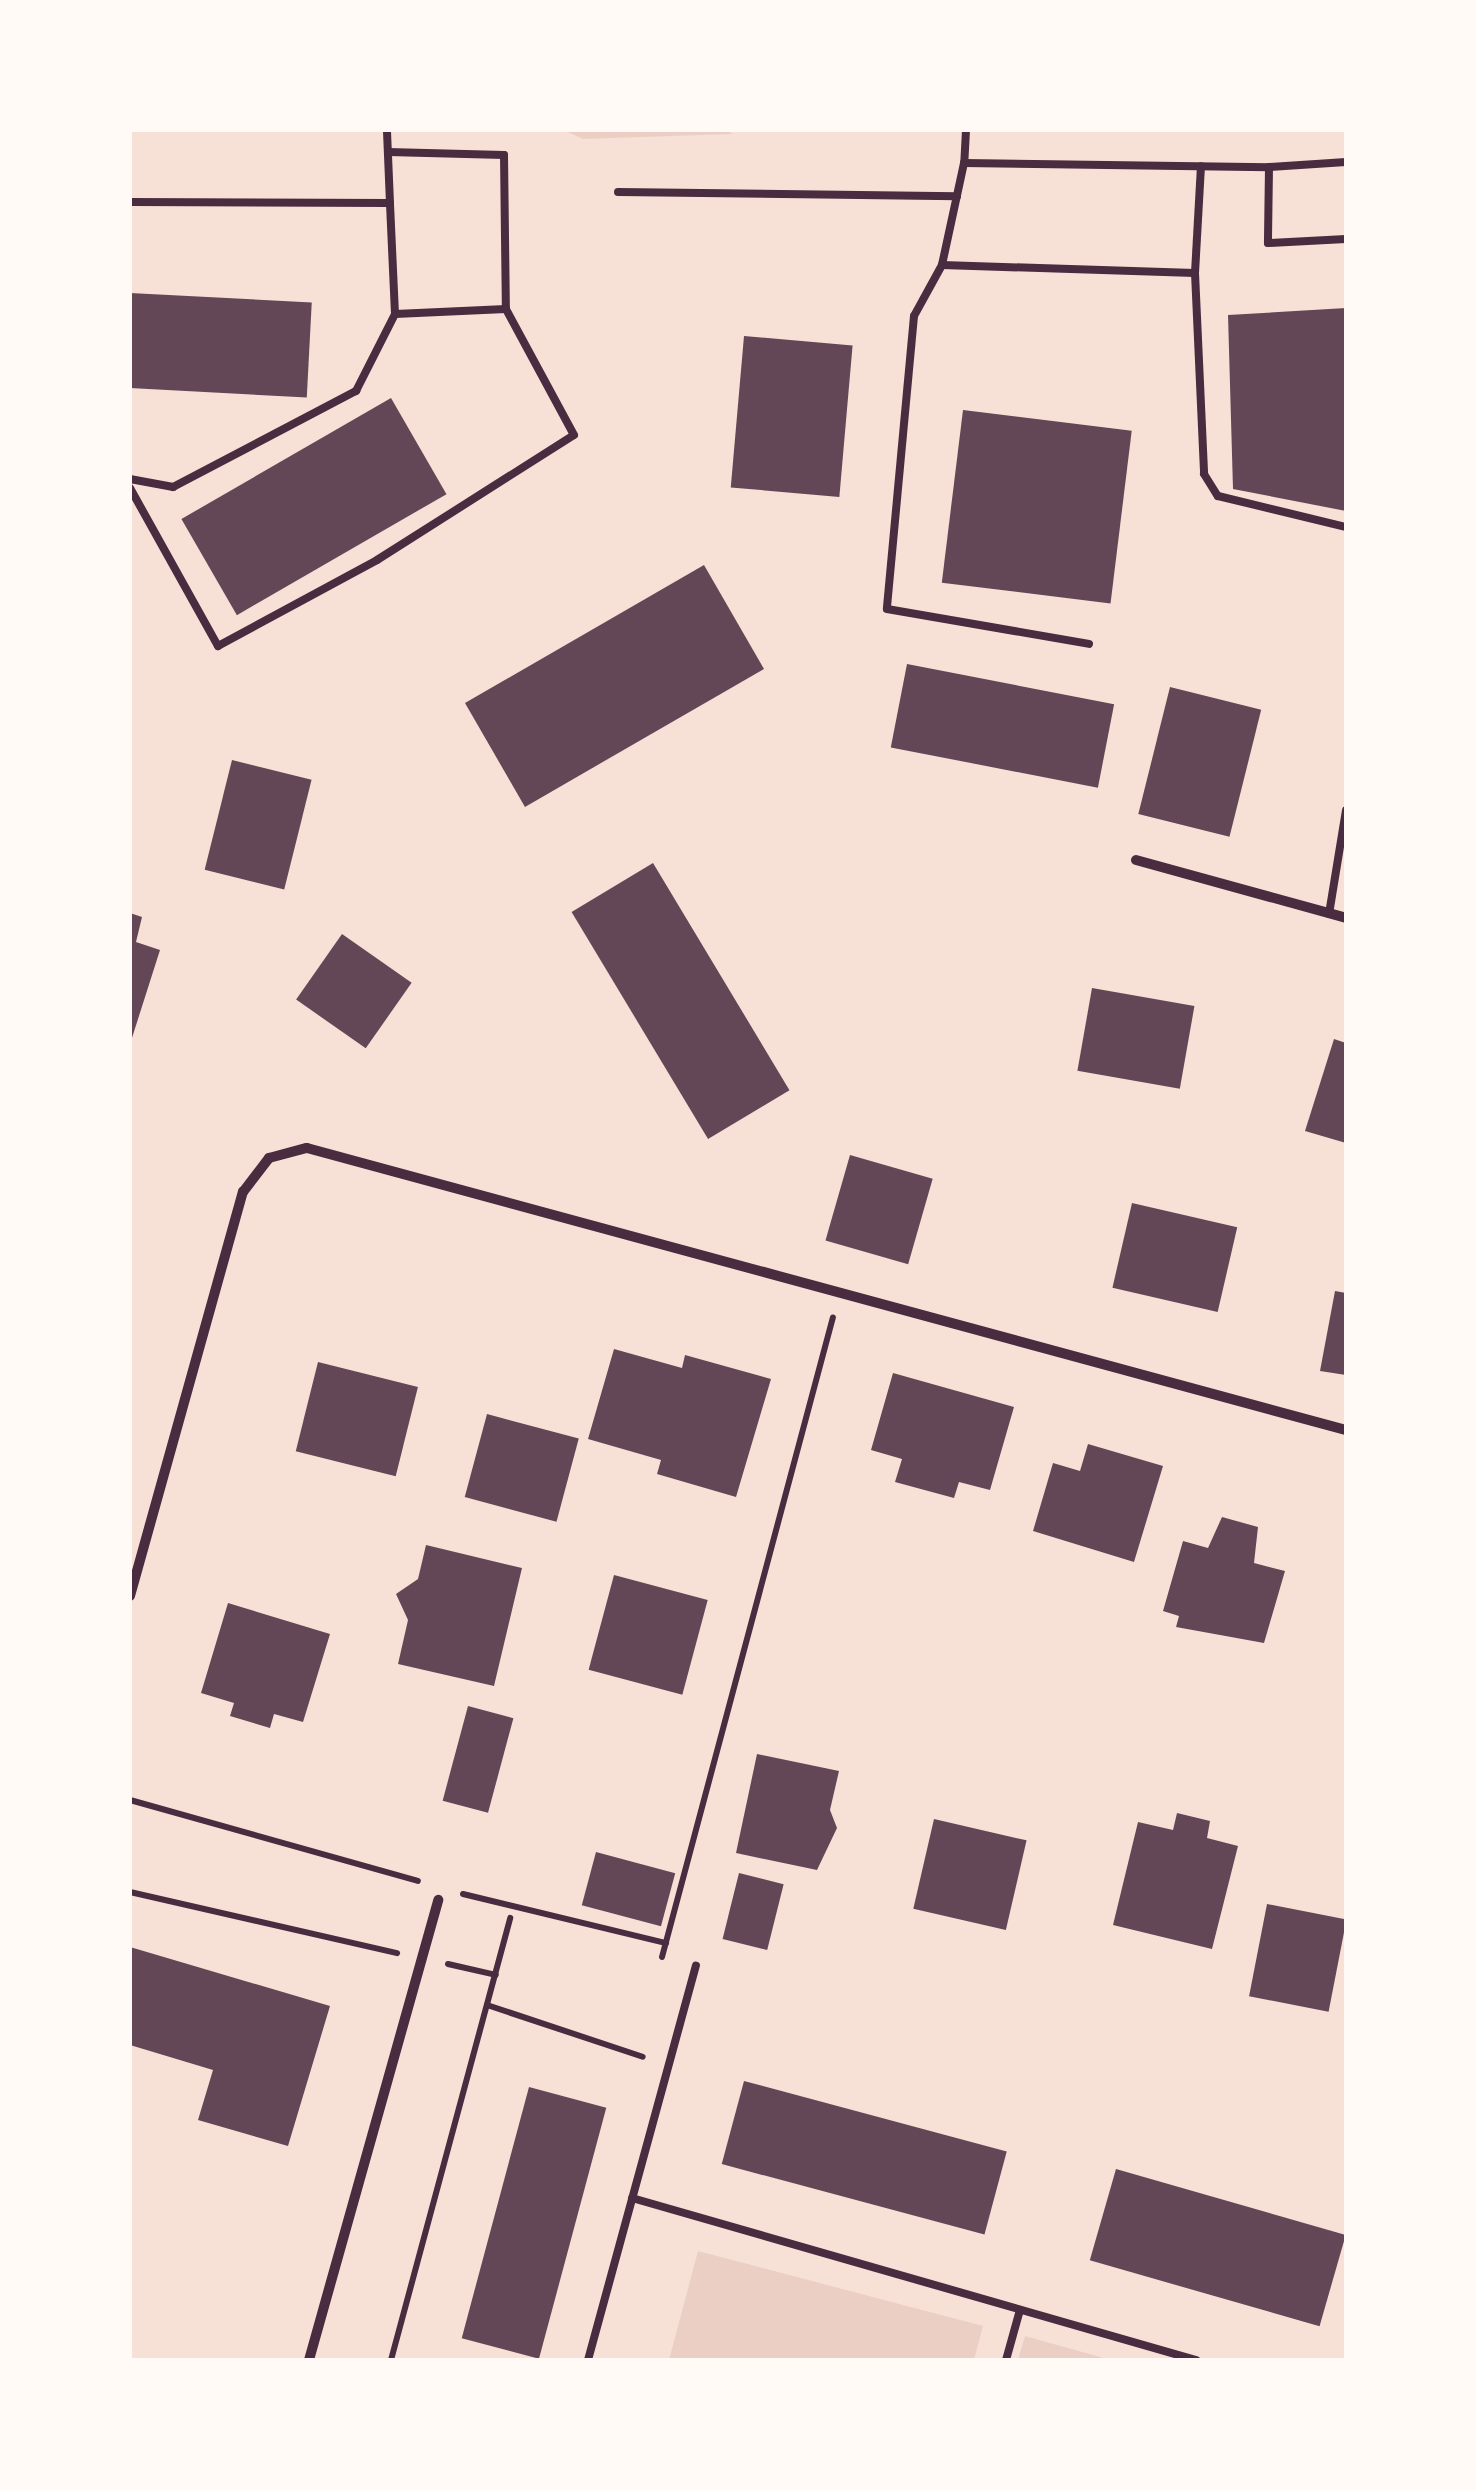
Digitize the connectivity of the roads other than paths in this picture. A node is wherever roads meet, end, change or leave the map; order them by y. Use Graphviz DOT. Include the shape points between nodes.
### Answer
graph roads {
  1 [pos="388,130"];
  2 [pos="966,130"];
  3 [pos="388,152"];
  4 [pos="964,162"];
  5 [pos="1346,162"];
  6 [pos="1201,166"];
  7 [pos="1269,167"];
  8 [pos="618,192"];
  9 [pos="957,196"];
  10 [pos="130,202"];
  11 [pos="390,203"];
  12 [pos="1346,238"];
  13 [pos="942,264"];
  14 [pos="1195,273"];
  15 [pos="506,309"];
  16 [pos="396,314"];
  17 [pos="130,479"];
  18 [pos="130,488"];
  19 [pos="1346,527"];
  20 [pos="1088,644"];
  21 [pos="1346,810"];
  22 [pos="1136,860"];
  23 [pos="1329,914"];
  24 [pos="1346,918"];
  25 [pos="1346,1430"];
  26 [pos="130,1596"];
  27 [pos="438,1900"];
  28 [pos="696,1966"];
  29 [pos="632,2198"];
  30 [pos="1020,2310"];
  31 [pos="309,2360"];
  32 [pos="588,2360"];
  33 [pos="1006,2360"];
  34 [pos="1196,2360"];
  1 -- 3 [label="lane"];
  2 -- 4 [label="lane"];
  3 -- 11 [label="lane"];
  3 -- 15 [label="lane" via="504,155"];
  4 -- 6 [label="lane"];
  4 -- 9 [label="lane"];
  5 -- 7 [label="lane"];
  6 -- 7 [label="lane"];
  6 -- 14 [label="lane"];
  7 -- 12 [label="lane" via="1268,243"];
  8 -- 9 [label="lane"];
  9 -- 13 [label="lane"];
  10 -- 11 [label="lane"];
  11 -- 16 [label="lane"];
  13 -- 14 [label="lane"];
  13 -- 20 [label="lane" via="914,316 887,609"];
  14 -- 19 [label="lane" via="1204,474 1218,496"];
  15 -- 16 [label="lane"];
  15 -- 18 [label="lane" via="574,435 377,560 218,646"];
  16 -- 17 [label="lane" via="356,391 172,487"];
  21 -- 23 [label="lane"];
  22 -- 23 [label="street"];
  23 -- 24 [label="street"];
  25 -- 26 [label="street" via="306,1148 269,1158 242,1192"];
  27 -- 31 [label="street"];
  28 -- 29 [label="lane"];
  29 -- 30 [label="lane"];
  29 -- 32 [label="lane"];
  30 -- 33 [label="lane"];
  30 -- 34 [label="lane"];
}
